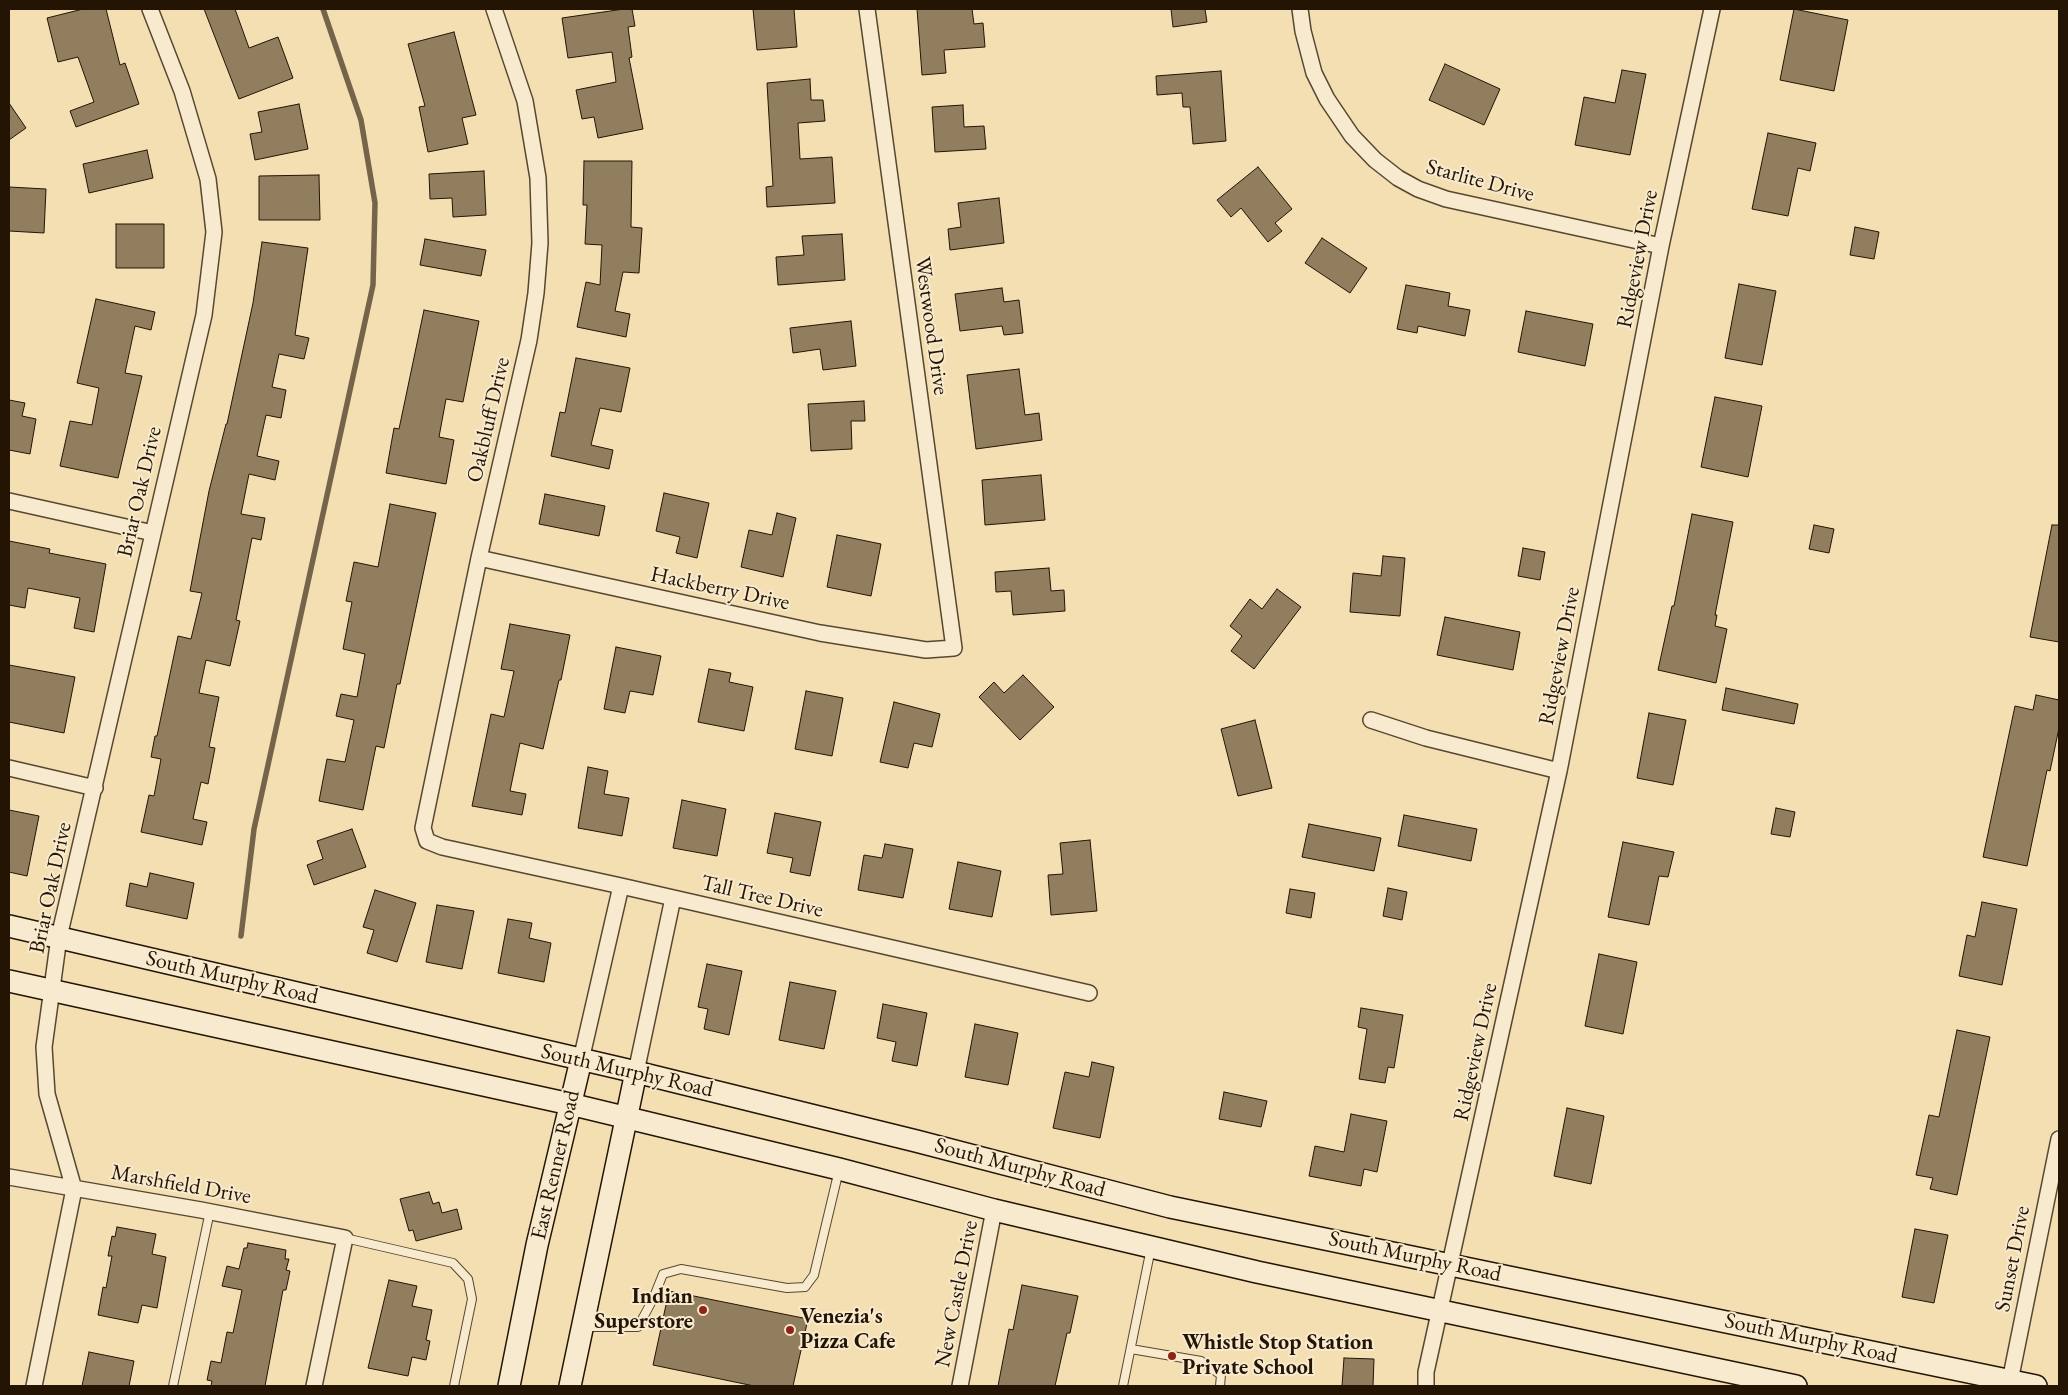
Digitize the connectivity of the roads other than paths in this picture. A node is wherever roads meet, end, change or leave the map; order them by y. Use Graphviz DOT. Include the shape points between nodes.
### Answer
graph roads {
  1 [pos="150,9"];
  2 [pos="494,9"];
  3 [pos="867,9"];
  4 [pos="1300,9"];
  5 [pos="1712,9"];
  6 [pos="1661,246"];
  7 [pos="9,501"];
  8 [pos="152,533"];
  9 [pos="479,558"];
  10 [pos="954,648"];
  11 [pos="1371,720"];
  12 [pos="9,768"];
  13 [pos="1559,771"];
  14 [pos="95,788"];
  15 [pos="427,841"];
  16 [pos="621,886"];
  17 [pos="673,898"];
  18 [pos="9,926"];
  19 [pos="59,937"];
  20 [pos="9,981"];
  21 [pos="52,990"];
  22 [pos="1089,993"];
  23 [pos="581,1060"];
  24 [pos="636,1072"];
  25 [pos="570,1104"];
  26 [pos="626,1119"];
  27 [pos="2059,1139"];
  28 [pos="839,1170"];
  29 [pos="9,1177"];
  30 [pos="74,1188"];
  31 [pos="994,1210"];
  32 [pos="210,1212"];
  33 [pos="345,1238"];
  34 [pos="1151,1248"];
  35 [pos="1450,1264"];
  36 [pos="1440,1310"];
  37 [pos="582,1327"];
  38 [pos="1131,1349"];
  39 [pos="2010,1384"];
  40 [pos="34,1386"];
  41 [pos="173,1386"];
  42 [pos="314,1386"];
  43 [pos="454,1386"];
  44 [pos="509,1386"];
  45 [pos="570,1386"];
  46 [pos="960,1386"];
  47 [pos="1123,1386"];
  48 [pos="1220,1386"];
  49 [pos="1426,1386"];
  50 [pos="1796,1386"];
  51 [pos="2036,1386"];
  1 -- 8 [label="street, Briar Oak Drive" via="182,91 208,179 214,232 204,315"];
  2 -- 9 [label="street, Oakbluff Drive" via="525,100 538,178 540,243 529,340"];
  3 -- 10 [label="street, Westwood Drive"];
  4 -- 6 [label="street, Starlite Drive" via="1314,73 1327,99 1352,136 1398,178 1446,199"];
  5 -- 6 [label="street, Ridgeview Drive"];
  6 -- 13 [label="street, Ridgeview Drive"];
  7 -- 8 [label="street"];
  8 -- 14 [label="street, Briar Oak Drive"];
  9 -- 10 [label="street, Hackberry Drive" via="820,632 926,650"];
  9 -- 15 [label="street, Oakbluff Drive" via="423,828"];
  11 -- 13 [label="street" via="1426,738"];
  12 -- 14 [label="street"];
  13 -- 35 [label="street, Ridgeview Drive"];
  14 -- 19 [label="street, Briar Oak Drive"];
  15 -- 16 [label="street, Tall Tree Drive" via="442,848"];
  16 -- 17 [label="street, Tall Tree Drive"];
  16 -- 23 [label="street, East Renner Road"];
  17 -- 22 [label="street, Tall Tree Drive"];
  17 -- 24 [label="street"];
  18 -- 19 [label="main road, South Murphy Road"];
  19 -- 21 [label="street, Briar Oak Drive"];
  19 -- 23 [label="main road, South Murphy Road"];
  20 -- 21 [label="main road, South Murphy Road"];
  21 -- 25 [label="main road, South Murphy Road"];
  21 -- 30 [label="street, Briar Oak Drive" via="44,1047 47,1094"];
  23 -- 24 [label="main road, South Murphy Road"];
  23 -- 25 [label="main road, East Renner Road"];
  24 -- 26 [label="main road"];
  24 -- 35 [label="main road, South Murphy Road" via="1170,1207"];
  25 -- 26 [label="main road, South Murphy Road"];
  25 -- 44 [label="main road, East Renner Road"];
  26 -- 28 [label="main road, South Murphy Road"];
  26 -- 37 [label="main road"];
  27 -- 39 [label="street, Sunset Drive"];
  28 -- 31 [label="main road, South Murphy Road"];
  28 -- 37 [label="lane" via="814,1275 805,1287 787,1288 681,1268 663,1274 654,1299 638,1327"];
  29 -- 30 [label="street, Marshfield Drive"];
  30 -- 32 [label="street, Marshfield Drive"];
  30 -- 40 [label="street"];
  31 -- 34 [label="main road, South Murphy Road"];
  31 -- 46 [label="street, New Castle Drive"];
  32 -- 33 [label="street, Marshfield Drive"];
  32 -- 41 [label="lane"];
  33 -- 42 [label="street"];
  33 -- 43 [label="lane" via="452,1263 468,1279 472,1299"];
  34 -- 36 [label="main road, South Murphy Road"];
  34 -- 38 [label="lane"];
  35 -- 36 [label="street, Ridgeview Drive"];
  35 -- 39 [label="main road, South Murphy Road"];
  36 -- 49 [label="street, Ridgeview Drive" via="1426,1372"];
  36 -- 50 [label="main road, South Murphy Road"];
  37 -- 45 [label="main road"];
  38 -- 47 [label="lane"];
  38 -- 48 [label="lane" via="1201,1361 1221,1375"];
  39 -- 51 [label="main road, South Murphy Road"];
}
